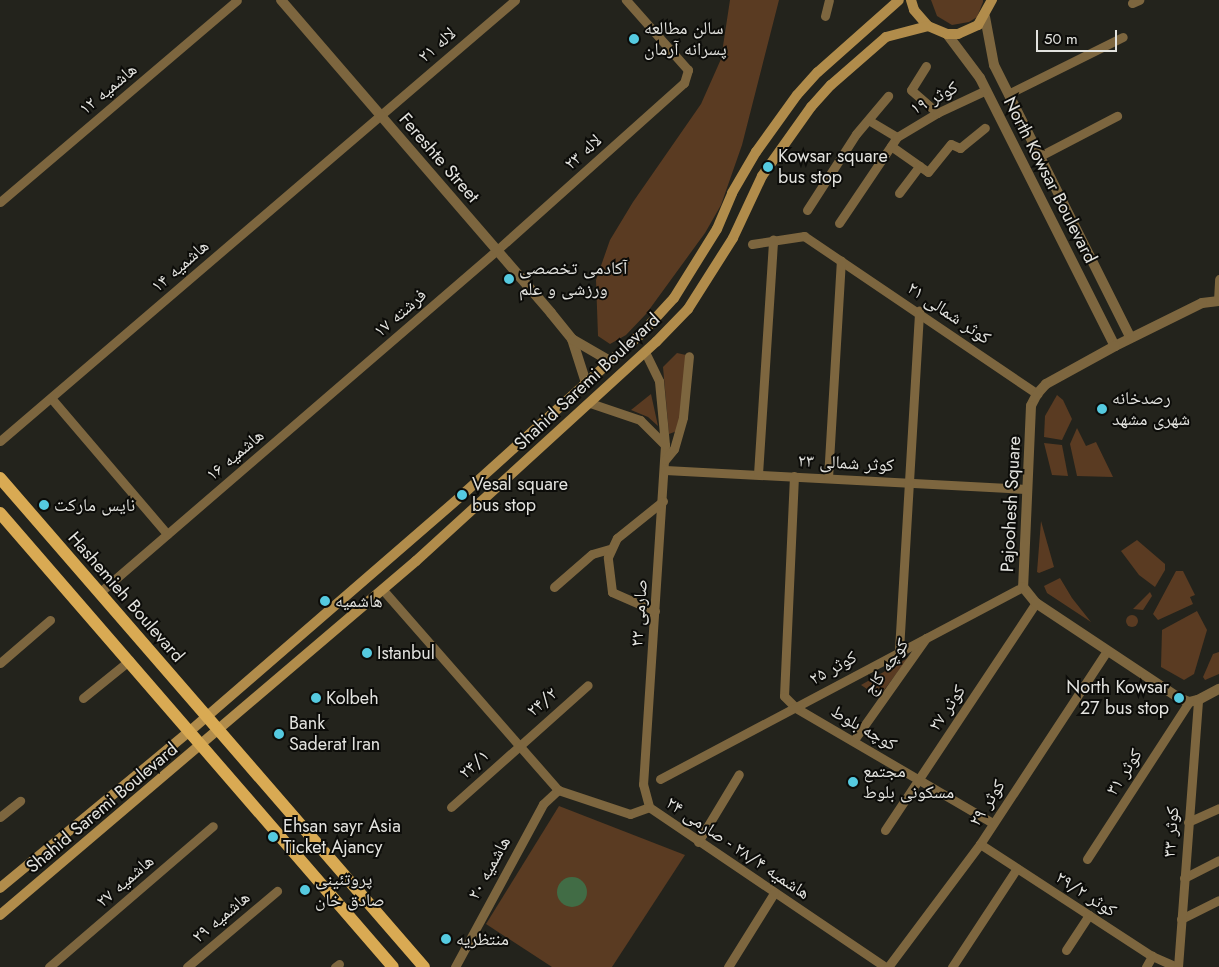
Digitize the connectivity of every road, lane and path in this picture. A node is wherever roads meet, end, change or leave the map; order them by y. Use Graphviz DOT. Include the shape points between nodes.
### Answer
graph roads {
  1 [pos="237,0"];
  2 [pos="281,0"];
  3 [pos="515,0"];
  4 [pos="626,0"];
  5 [pos="829,0"];
  6 [pos="899,0"];
  7 [pos="911,0"];
  8 [pos="992,0"];
  9 [pos="825,16"];
  10 [pos="985,17"];
  11 [pos="928,26"];
  12 [pos="947,34"];
  13 [pos="1123,37"];
  14 [pos="926,66"];
  15 [pos="986,90"];
  16 [pos="1008,94"];
  17 [pos="888,96"];
  18 [pos="937,113"];
  19 [pos="381,115"];
  20 [pos="1117,116"];
  21 [pos="870,121"];
  22 [pos="985,128"];
  23 [pos="897,137"];
  24 [pos="891,146"];
  25 [pos="1040,156"];
  26 [pos="919,166"];
  27 [pos="899,193"];
  28 [pos="0,202"];
  29 [pos="807,210"];
  30 [pos="839,223"];
  31 [pos="773,239"];
  32 [pos="752,244"];
  33 [pos="497,250"];
  34 [pos="841,260"];
  35 [pos="1219,279"];
  36 [pos="1218,301"];
  37 [pos="919,311"];
  38 [pos="1131,338"];
  39 [pos="572,339"];
  40 [pos="1115,346"];
  41 [pos="645,352"];
  42 [pos="689,356"];
  43 [pos="610,361"];
  44 [pos="586,383"];
  45 [pos="1037,394"];
  46 [pos="51,398"];
  47 [pos="324,400"];
  48 [pos="590,403"];
  49 [pos="0,441"];
  50 [pos="665,445"];
  51 [pos="665,465"];
  52 [pos="758,474"];
  53 [pos="794,476"];
  54 [pos="0,478"];
  55 [pos="828,478"];
  56 [pos="909,483"];
  57 [pos="1026,490"];
  58 [pos="662,501"];
  59 [pos="0,513"];
  60 [pos="437,518"];
  61 [pos="448,531"];
  62 [pos="167,534"];
  63 [pos="610,549"];
  64 [pos="554,586"];
  65 [pos="1023,587"];
  66 [pos="383,590"];
  67 [pos="99,592"];
  68 [pos="1036,603"];
  69 [pos="655,611"];
  70 [pos="50,620"];
  71 [pos="927,636"];
  72 [pos="899,650"];
  73 [pos="1107,651"];
  74 [pos="130,660"];
  75 [pos="0,663"];
  76 [pos="588,685"];
  77 [pos="1219,689"];
  78 [pos="84,698"];
  79 [pos="1193,701"];
  80 [pos="796,708"];
  81 [pos="207,716"];
  82 [pos="190,731"];
  83 [pos="220,731"];
  84 [pos="854,740"];
  85 [pos="518,744"];
  86 [pos="202,745"];
  87 [pos="739,774"];
  88 [pos="919,778"];
  89 [pos="660,779"];
  90 [pos="558,790"];
  91 [pos="20,801"];
  92 [pos="451,807"];
  93 [pos="649,807"];
  94 [pos="1219,808"];
  95 [pos="0,817"];
  96 [pos="1188,822"];
  97 [pos="993,824"];
  98 [pos="213,826"];
  99 [pos="885,830"];
  100 [pos="698,842"];
  101 [pos="980,844"];
  102 [pos="1087,859"];
  103 [pos="1219,860"];
  104 [pos="1017,868"];
  105 [pos="1184,878"];
  106 [pos="0,888"];
  107 [pos="277,891"];
  108 [pos="774,892"];
  109 [pos="1219,900"];
  110 [pos="0,914"];
  111 [pos="1089,915"];
  112 [pos="1181,919"];
  113 [pos="1066,950"];
  114 [pos="1152,956"];
  115 [pos="60,964"];
  116 [pos="49,967"];
  117 [pos="187,967"];
  118 [pos="393,967"];
  119 [pos="424,967"];
  120 [pos="456,967"];
  121 [pos="728,967"];
  122 [pos="886,967"];
  123 [pos="952,967"];
  124 [pos="1146,967"];
  125 [pos="1178,967"];
  1 -- 28 [label="street, هاشمیه ۱۲"];
  2 -- 19 [label="street, Fereshte Street"];
  3 -- 19 [label="street, لاله ۲۱"];
  4 -- 33 [label="street, لاله ۲۳" via="688,70 688,76"];
  5 -- 9 [label="street"];
  6 -- 43 [label="main road, Shahid Saremi Boulevard" via="818,72 797,95 756,152 732,193 717,229 674,298"];
  7 -- 11 [label="main road" via="914,10"];
  8 -- 10 [label="main road"];
  10 -- 12 [label="main road" via="968,31"];
  10 -- 16 [label="street, North Kowsar Boulevard" via="994,65"];
  11 -- 12 [label="main road"];
  11 -- 41 [label="main road, Shahid Saremi Boulevard" via="886,37 811,106 762,176 733,238 688,310"];
  12 -- 15 [label="street, North Kowsar Boulevard"];
  13 -- 16 [label="street"];
  14 -- 18 [label="street" via="911,90"];
  15 -- 18 [label="street, کوثر ۱۹"];
  15 -- 40 [label="street, North Kowsar Boulevard"];
  16 -- 25 [label="street, North Kowsar Boulevard"];
  17 -- 21 [label="street"];
  18 -- 23 [label="street, کوثر ۱۹"];
  19 -- 33 [label="street, Fereshte Street"];
  19 -- 46 [label="street, هاشمیه ۱۴"];
  20 -- 25 [label="street"];
  21 -- 23 [label="street"];
  21 -- 29 [label="street" via="856,134"];
  22 -- 26 [label="street" via="960,148 951,144 928,172"];
  23 -- 24 [label="street"];
  24 -- 26 [label="street"];
  24 -- 30 [label="street"];
  25 -- 38 [label="street, North Kowsar Boulevard"];
  26 -- 27 [label="street"];
  31 -- 32 [label="street, کوثر شمالی ۲۱"];
  31 -- 34 [label="street, کوثر شمالی ۲۱" via="804,236"];
  31 -- 52 [label="street"];
  33 -- 39 [label="street, Fereshte Street"];
  33 -- 47 [label="street, فرشته ۱۷"];
  34 -- 37 [label="street, کوثر شمالی ۲۱"];
  34 -- 55 [label="street"];
  35 -- 36 [label="street"];
  36 -- 38 [label="street" via="1202,303"];
  37 -- 45 [label="street, کوثر شمالی ۲۱"];
  37 -- 56 [label="street"];
  38 -- 40 [label="street"];
  39 -- 43 [label="street, Fereshte Street"];
  39 -- 44 [label="street, Fereshte Street"];
  40 -- 45 [label="street" via="1046,384"];
  41 -- 48 [label="main road, Shahid Saremi Boulevard"];
  41 -- 50 [label="street, صارمی ۲۲" via="659,381"];
  42 -- 51 [label="street" via="684,417"];
  43 -- 44 [label="main road, Shahid Saremi Boulevard"];
  44 -- 60 [label="main road, Shahid Saremi Boulevard"];
  45 -- 57 [label="street, Pajoohesh Square" via="1032,406"];
  46 -- 49 [label="street, هاشمیه ۱۴"];
  46 -- 62 [label="street"];
  47 -- 62 [label="street, هاشمیه ۱۶"];
  48 -- 50 [label="street" via="640,420"];
  48 -- 61 [label="main road, Shahid Saremi Boulevard"];
  50 -- 51 [label="street, صارمی ۲۲"];
  51 -- 52 [label="street, کوثر شمالی ۲۳"];
  51 -- 58 [label="street, صارمی ۲۲"];
  52 -- 53 [label="street, کوثر شمالی ۲۳"];
  53 -- 55 [label="street, کوثر شمالی ۲۳"];
  53 -- 80 [label="street" via="782,692"];
  54 -- 67 [label="main road, Hashemieh Boulevard"];
  55 -- 56 [label="street, کوثر شمالی ۲۳"];
  56 -- 57 [label="street, کوثر شمالی ۲۳"];
  56 -- 72 [label="street"];
  57 -- 65 [label="street, Pajoohesh Square"];
  58 -- 63 [label="street" via="617,538"];
  58 -- 69 [label="street, صارمی ۲۲"];
  59 -- 74 [label="main road"];
  60 -- 61 [label="main road"];
  60 -- 81 [label="main road, Shahid Saremi Boulevard"];
  61 -- 66 [label="main road, Shahid Saremi Boulevard"];
  62 -- 67 [label="street, هاشمیه ۱۶"];
  63 -- 64 [label="street" via="592,554"];
  63 -- 69 [label="street" via="608,576 612,592"];
  65 -- 68 [label="street, Pajoohesh Square"];
  65 -- 71 [label="street, کوثر ۲۵"];
  66 -- 83 [label="main road, Shahid Saremi Boulevard"];
  66 -- 85 [label="street"];
  67 -- 81 [label="main road, Hashemieh Boulevard"];
  68 -- 73 [label="street, Pajoohesh Square"];
  68 -- 88 [label="street, کوثر ۲۷"];
  69 -- 93 [label="street, صارمی ۲۲" via="643,784"];
  70 -- 75 [label="street"];
  71 -- 72 [label="street, کوثر ۲۵"];
  71 -- 84 [label="street, کوچه کاج"];
  72 -- 80 [label="street, کوثر ۲۵"];
  73 -- 79 [label="street, Pajoohesh Square"];
  73 -- 97 [label="street, کوثر ۲۹"];
  74 -- 78 [label="street"];
  74 -- 82 [label="main road"];
  76 -- 85 [label="street, ۲۴/۲"];
  77 -- 79 [label="street"];
  79 -- 96 [label="street, کوثر ۳۳"];
  79 -- 102 [label="street, کوثر ۳۱"];
  80 -- 84 [label="street, کوچه بلوط"];
  80 -- 89 [label="street, کوثر ۲۵"];
  81 -- 82 [label="main road, Shahid Saremi Boulevard"];
  81 -- 83 [label="main road, Hashemieh Boulevard"];
  82 -- 86 [label="main road"];
  82 -- 106 [label="main road, Shahid Saremi Boulevard"];
  83 -- 86 [label="main road, Shahid Saremi Boulevard"];
  83 -- 119 [label="main road"];
  84 -- 88 [label="street, کوچه بلوط"];
  85 -- 90 [label="street"];
  85 -- 92 [label="street, ۲۴/۱"];
  86 -- 110 [label="main road, Shahid Saremi Boulevard"];
  86 -- 118 [label="main road"];
  87 -- 100 [label="street"];
  88 -- 97 [label="street, کوچه بلوط"];
  88 -- 99 [label="street, کوثر ۲۷"];
  90 -- 93 [label="street, هاشمیه ۲۸/۴ - صارمی ۲۴" via="630,814"];
  90 -- 120 [label="street, هاشمیه ۲۰" via="543,804"];
  91 -- 95 [label="street"];
  93 -- 100 [label="street, هاشمیه ۲۸/۴ - صارمی ۲۴"];
  94 -- 96 [label="street"];
  96 -- 105 [label="street, کوثر ۳۳"];
  97 -- 101 [label="street, کوثر ۲۹"];
  98 -- 115 [label="street, هاشمیه ۲۷"];
  100 -- 108 [label="street, هاشمیه ۲۸/۴ - صارمی ۲۴"];
  101 -- 104 [label="street, کوثر ۲۹/۲"];
  101 -- 122 [label="street, کوثر ۲۹"];
  103 -- 105 [label="street"];
  104 -- 111 [label="street, کوثر ۲۹/۲"];
  104 -- 123 [label="street"];
  105 -- 112 [label="street, کوثر ۳۳"];
  107 -- 117 [label="street, هاشمیه ۲۹"];
  108 -- 121 [label="street"];
  108 -- 122 [label="street, هاشمیه ۲۸/۴ - صارمی ۲۴"];
  109 -- 112 [label="street"];
  111 -- 113 [label="street"];
  111 -- 114 [label="street, کوثر ۲۹/۲"];
  112 -- 125 [label="street, کوثر ۳۳"];
  114 -- 124 [label="street"];
  114 -- 125 [label="street, کوثر ۲۹/۲"];
  115 -- 116 [label="street, هاشمیه ۲۷"];
}
